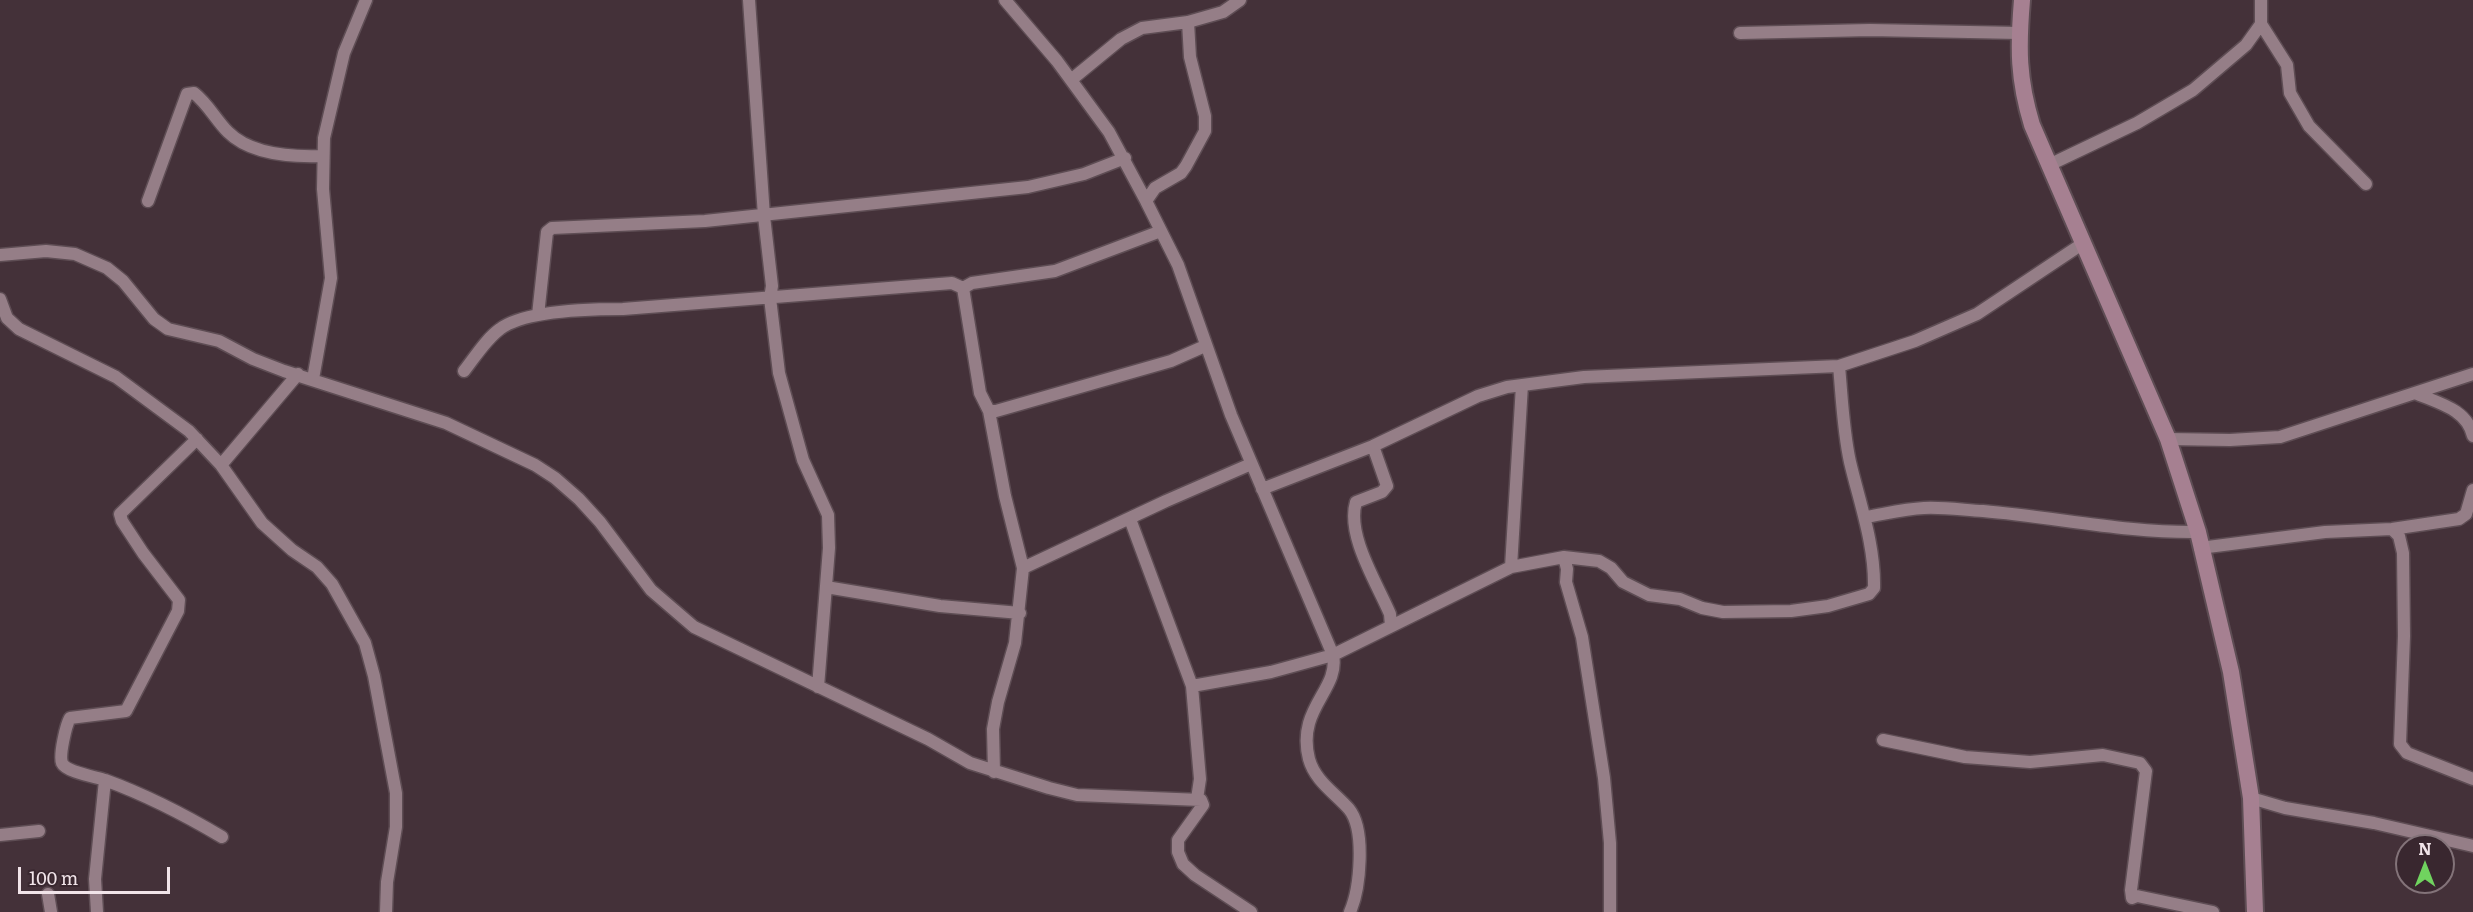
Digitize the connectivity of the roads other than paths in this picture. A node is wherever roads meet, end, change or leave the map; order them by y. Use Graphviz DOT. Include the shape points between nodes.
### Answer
graph roads {
  1 [pos="366,0"];
  2 [pos="748,0"];
  3 [pos="1005,0"];
  4 [pos="1240,0"];
  5 [pos="2022,0"];
  6 [pos="2261,0"];
  7 [pos="1188,22"];
  8 [pos="2261,24"];
  9 [pos="1740,33"];
  10 [pos="2019,33"];
  11 [pos="1071,80"];
  12 [pos="322,156"];
  13 [pos="1125,158"];
  14 [pos="2049,165"];
  15 [pos="2366,184"];
  16 [pos="148,201"];
  17 [pos="1146,201"];
  18 [pos="764,216"];
  19 [pos="1161,231"];
  20 [pos="2082,244"];
  21 [pos="0,255"];
  22 [pos="963,288"];
  23 [pos="770,298"];
  24 [pos="0,299"];
  25 [pos="538,315"];
  26 [pos="1205,346"];
  27 [pos="1839,366"];
  28 [pos="464,371"];
  29 [pos="298,374"];
  30 [pos="2473,374"];
  31 [pos="313,379"];
  32 [pos="1522,385"];
  33 [pos="2415,393"];
  34 [pos="989,411"];
  35 [pos="2473,436"];
  36 [pos="197,439"];
  37 [pos="2168,439"];
  38 [pos="1373,446"];
  39 [pos="1251,464"];
  40 [pos="221,465"];
  41 [pos="1262,489"];
  42 [pos="2473,490"];
  43 [pos="1865,517"];
  44 [pos="1130,519"];
  45 [pos="2392,529"];
  46 [pos="2199,540"];
  47 [pos="1564,557"];
  48 [pos="1511,567"];
  49 [pos="1023,568"];
  50 [pos="826,587"];
  51 [pos="1020,613"];
  52 [pos="1391,626"];
  53 [pos="1333,655"];
  54 [pos="1192,686"];
  55 [pos="818,687"];
  56 [pos="1883,740"];
  57 [pos="994,772"];
  58 [pos="2473,779"];
  59 [pos="105,780"];
  60 [pos="2251,798"];
  61 [pos="1197,799"];
  62 [pos="39,831"];
  63 [pos="0,835"];
  64 [pos="222,837"];
  65 [pos="2473,846"];
  66 [pos="48,894"];
  67 [pos="51,912"];
  68 [pos="97,912"];
  69 [pos="386,912"];
  70 [pos="1251,912"];
  71 [pos="1350,912"];
  72 [pos="1610,912"];
  73 [pos="2213,912"];
  74 [pos="2255,912"];
  1 -- 12 [label="street" via="344,53"];
  2 -- 18 [label="street"];
  3 -- 11 [label="street"];
  4 -- 7 [label="street" via="1223,12"];
  5 -- 10 [label="street"];
  6 -- 8 [label="street"];
  7 -- 11 [label="street" via="1142,28 1121,39"];
  7 -- 17 [label="street" via="1205,131 1181,173 1155,188"];
  8 -- 14 [label="street" via="2246,45 2193,90 2138,123"];
  8 -- 15 [label="street" via="2287,65 2290,93 2309,126"];
  9 -- 10 [label="street" via="1870,30"];
  10 -- 14 [label="street" via="2019,73 2024,99"];
  11 -- 13 [label="street"];
  12 -- 16 [label="street" via="277,155 250,145 230,134 194,93 187,94"];
  12 -- 31 [label="street" via="331,278"];
  13 -- 17 [label="street"];
  13 -- 18 [label="street" via="1084,174 1028,187"];
  14 -- 20 [label="street"];
  17 -- 19 [label="street"];
  18 -- 23 [label="street"];
  18 -- 25 [label="street" via="552,228 547,232"];
  19 -- 22 [label="street" via="1055,271 972,283"];
  19 -- 26 [label="street" via="1185,284"];
  20 -- 27 [label="street" via="1977,314 1915,341"];
  20 -- 37 [label="street"];
  21 -- 29 [label="street" via="61,251 92,261 123,281 154,319 168,329 219,341 253,359"];
  22 -- 23 [label="street" via="952,283"];
  22 -- 34 [label="street" via="980,393"];
  23 -- 25 [label="street"];
  23 -- 50 [label="street" via="779,373 803,460 828,515"];
  24 -- 36 [label="street" via="7,318 19,329 116,377"];
  25 -- 28 [label="street" via="502,327"];
  26 -- 34 [label="street" via="1171,361"];
  26 -- 39 [label="street"];
  27 -- 32 [label="street" via="1584,377"];
  27 -- 43 [label="street" via="1843,420"];
  29 -- 31 [label="street"];
  29 -- 40 [label="street"];
  30 -- 33 [label="street"];
  31 -- 55 [label="street" via="446,423 544,470 600,522 651,590 694,627"];
  32 -- 38 [label="street" via="1478,396"];
  32 -- 48 [label="street"];
  33 -- 35 [label="street" via="2464,416"];
  33 -- 37 [label="street" via="2280,437"];
  34 -- 49 [label="street"];
  36 -- 40 [label="street"];
  36 -- 59 [label="street" via="120,514 179,605 126,711 74,716 68,721 62,764"];
  37 -- 46 [label="street"];
  38 -- 41 [label="street"];
  38 -- 52 [label="street" via="1387,486 1382,492 1356,502 1356,534 1390,614"];
  39 -- 41 [label="street"];
  39 -- 44 [label="street"];
  40 -- 69 [label="street" via="262,523 324,574 365,643 396,793"];
  41 -- 53 [label="street"];
  42 -- 45 [label="street" via="2463,517"];
  43 -- 46 [label="street" via="1944,508 2034,515"];
  43 -- 47 [label="street" via="1874,588 1869,594 1828,606 1791,611 1723,612 1702,608 1635,589 1599,561"];
  44 -- 49 [label="street"];
  44 -- 54 [label="street"];
  45 -- 46 [label="street"];
  45 -- 58 [label="street" via="2399,536 2403,553 2400,744 2407,753"];
  46 -- 60 [label="street" via="2231,672"];
  47 -- 48 [label="street"];
  47 -- 72 [label="street" via="1604,778 1610,843"];
  48 -- 52 [label="street"];
  49 -- 51 [label="street"];
  50 -- 51 [label="street" via="940,606"];
  50 -- 55 [label="street"];
  51 -- 57 [label="street" via="993,729"];
  52 -- 53 [label="street"];
  53 -- 54 [label="street" via="1271,672"];
  53 -- 71 [label="street" via="1335,669 1311,712 1306,742 1317,776 1350,810 1358,827 1358,889"];
  54 -- 61 [label="street" via="1200,779"];
  55 -- 57 [label="street"];
  56 -- 73 [label="street" via="1965,757 2030,762 2103,755 2140,763 2146,771 2133,898"];
  57 -- 61 [label="street" via="1091,796"];
  59 -- 64 [label="street" via="179,812"];
  59 -- 68 [label="street" via="95,879"];
  60 -- 65 [label="street"];
  60 -- 74 [label="street"];
  61 -- 70 [label="street" via="1203,805 1178,840 1180,860 1195,875"];
  62 -- 63 [label="street"];
  66 -- 67 [label="street"];
}
